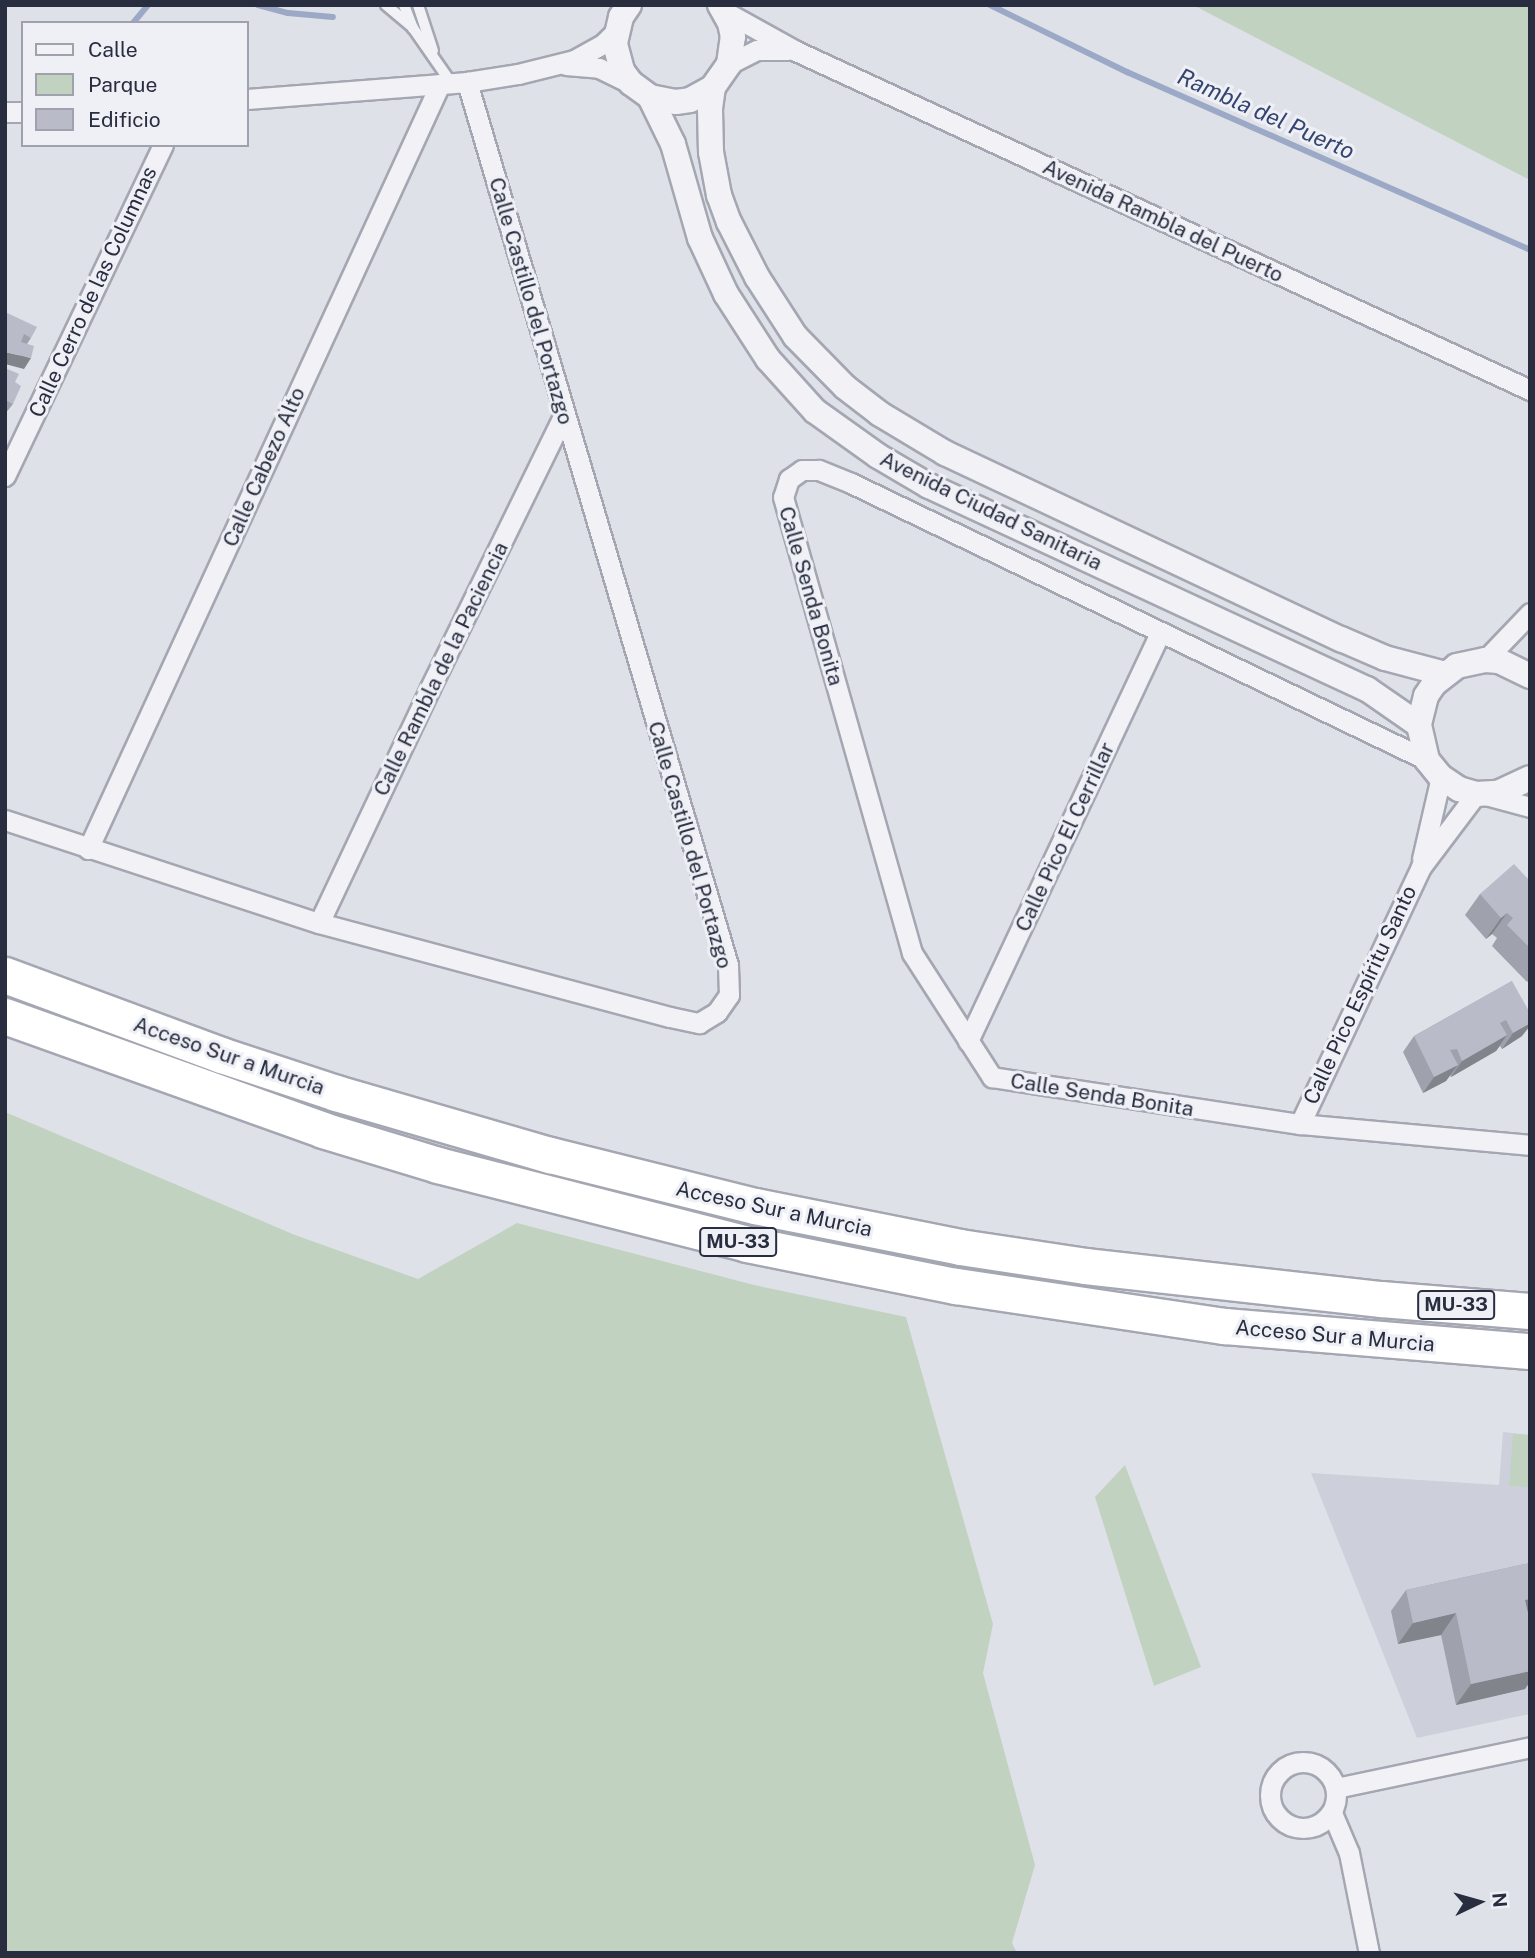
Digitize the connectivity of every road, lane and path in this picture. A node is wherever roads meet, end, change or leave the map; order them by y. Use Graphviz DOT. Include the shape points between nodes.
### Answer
graph roads {
  1 [pos="386,5"];
  2 [pos="404,5"];
  3 [pos="418,5"];
  4 [pos="628,6"];
  5 [pos="722,8"];
  6 [pos="413,28"];
  7 [pos="617,30"];
  8 [pos="796,51"];
  9 [pos="436,61"];
  10 [pos="729,64"];
  11 [pos="562,65"];
  12 [pos="453,83"];
  13 [pos="713,88"];
  14 [pos="640,90"];
  15 [pos="248,99"];
  16 [pos="162,147"];
  17 [pos="1530,390"];
  18 [pos="564,415"];
  19 [pos="5,476"];
  20 [pos="1530,612"];
  21 [pos="1160,633"];
  22 [pos="1485,660"];
  23 [pos="1445,674"];
  24 [pos="1530,676"];
  25 [pos="1419,725"];
  26 [pos="1434,769"];
  27 [pos="1530,778"];
  28 [pos="1481,794"];
  29 [pos="1530,807"];
  30 [pos="5,820"];
  31 [pos="88,849"];
  32 [pos="1421,867"];
  33 [pos="319,923"];
  34 [pos="5,975"];
  35 [pos="5,1016"];
  36 [pos="968,1041"];
  37 [pos="1300,1124"];
  38 [pos="1530,1145"];
  39 [pos="1530,1287"];
  40 [pos="1381,1299"];
  41 [pos="1530,1311"];
  42 [pos="1519,1353"];
  43 [pos="1530,1746"];
  44 [pos="1336,1788"];
  45 [pos="1332,1813"];
  46 [pos="1369,1953"];
  1 -- 6 [label="lane"];
  2 -- 6 [label="lane"];
  3 -- 9 [label="lane"];
  4 -- 7 [label="street"];
  5 -- 8 [label="street, Avenida Rambla del Puerto"];
  5 -- 10 [label="street" via="733,37"];
  6 -- 9 [label="lane"];
  7 -- 11 [label="street" via="596,49"];
  7 -- 14 [label="street, Avenida Ciudad Sanitaria" via="617,58"];
  8 -- 10 [label="street, Avenida Rambla del Puerto" via="757,50"];
  8 -- 17 [label="street, Avenida Rambla del Puerto"];
  9 -- 12 [label="lane"];
  10 -- 13 [label="street"];
  11 -- 12 [label="street"];
  11 -- 14 [label="street" via="599,68"];
  12 -- 15 [label="street"];
  12 -- 18 [label="street, Calle Castillo del Portazgo"];
  12 -- 31 [label="street, Calle Cabezo Alto"];
  13 -- 14 [label="street" via="676,102"];
  13 -- 23 [label="street, Avenida Ciudad Sanitaria" via="711,152 729,222 794,337 845,387 945,453 1341,639 1385,658"];
  14 -- 25 [label="street, Avenida Ciudad Sanitaria" via="673,144 700,238 726,294 768,359 816,411 878,456 929,485 1367,689"];
  16 -- 19 [label="street, Calle Cerro de las Columnas"];
  18 -- 33 [label="street, Calle Rambla de la Paciencia"];
  18 -- 33 [label="street, Calle Castillo del Portazgo" via="727,965 730,995 717,1012 699,1023"];
  20 -- 22 [label="street"];
  21 -- 26 [label="street"];
  21 -- 36 [label="street, Calle Pico El Cerrillar"];
  21 -- 36 [label="street, Calle Senda Bonita" via="851,483 818,470 802,470 789,479 783,497 912,953"];
  22 -- 23 [label="street" via="1457,666"];
  22 -- 24 [label="street" via="1513,666"];
  23 -- 25 [label="street" via="1426,696"];
  25 -- 26 [label="street"];
  26 -- 28 [label="street" via="1459,789"];
  26 -- 32 [label="street, Calle Pico Espíritu Santo"];
  27 -- 28 [label="street" via="1511,790"];
  28 -- 29 [label="street"];
  28 -- 32 [label="street, Calle Pico Espíritu Santo"];
  30 -- 31 [label="street, Calle Castillo del Portazgo"];
  31 -- 33 [label="street, Calle Castillo del Portazgo"];
  32 -- 37 [label="street, Calle Pico Espíritu Santo"];
  34 -- 40 [label="highway, Acceso Sur a Murcia / MU-33" via="336,1093 550,1155 730,1200 948,1245 1085,1266"];
  35 -- 42 [label="highway, Acceso Sur a Murcia / MU-33" via="210,1092 438,1165 760,1247 956,1286 1224,1325"];
  36 -- 37 [label="street, Calle Senda Bonita" via="992,1077 1013,1083"];
  37 -- 38 [label="street, Calle Senda Bonita"];
  39 -- 40 [label="highway" via="1492,1286"];
  40 -- 41 [label="highway, Acceso Sur a Murcia / MU-33"];
  43 -- 44 [label="street"];
  44 -- 45 [label="street"];
  44 -- 45 [label="street" via="1322,1767 1296,1762 1275,1777 1270,1789 1276,1814 1297,1828 1322,1822"];
  45 -- 46 [label="street" via="1349,1853"];
}
